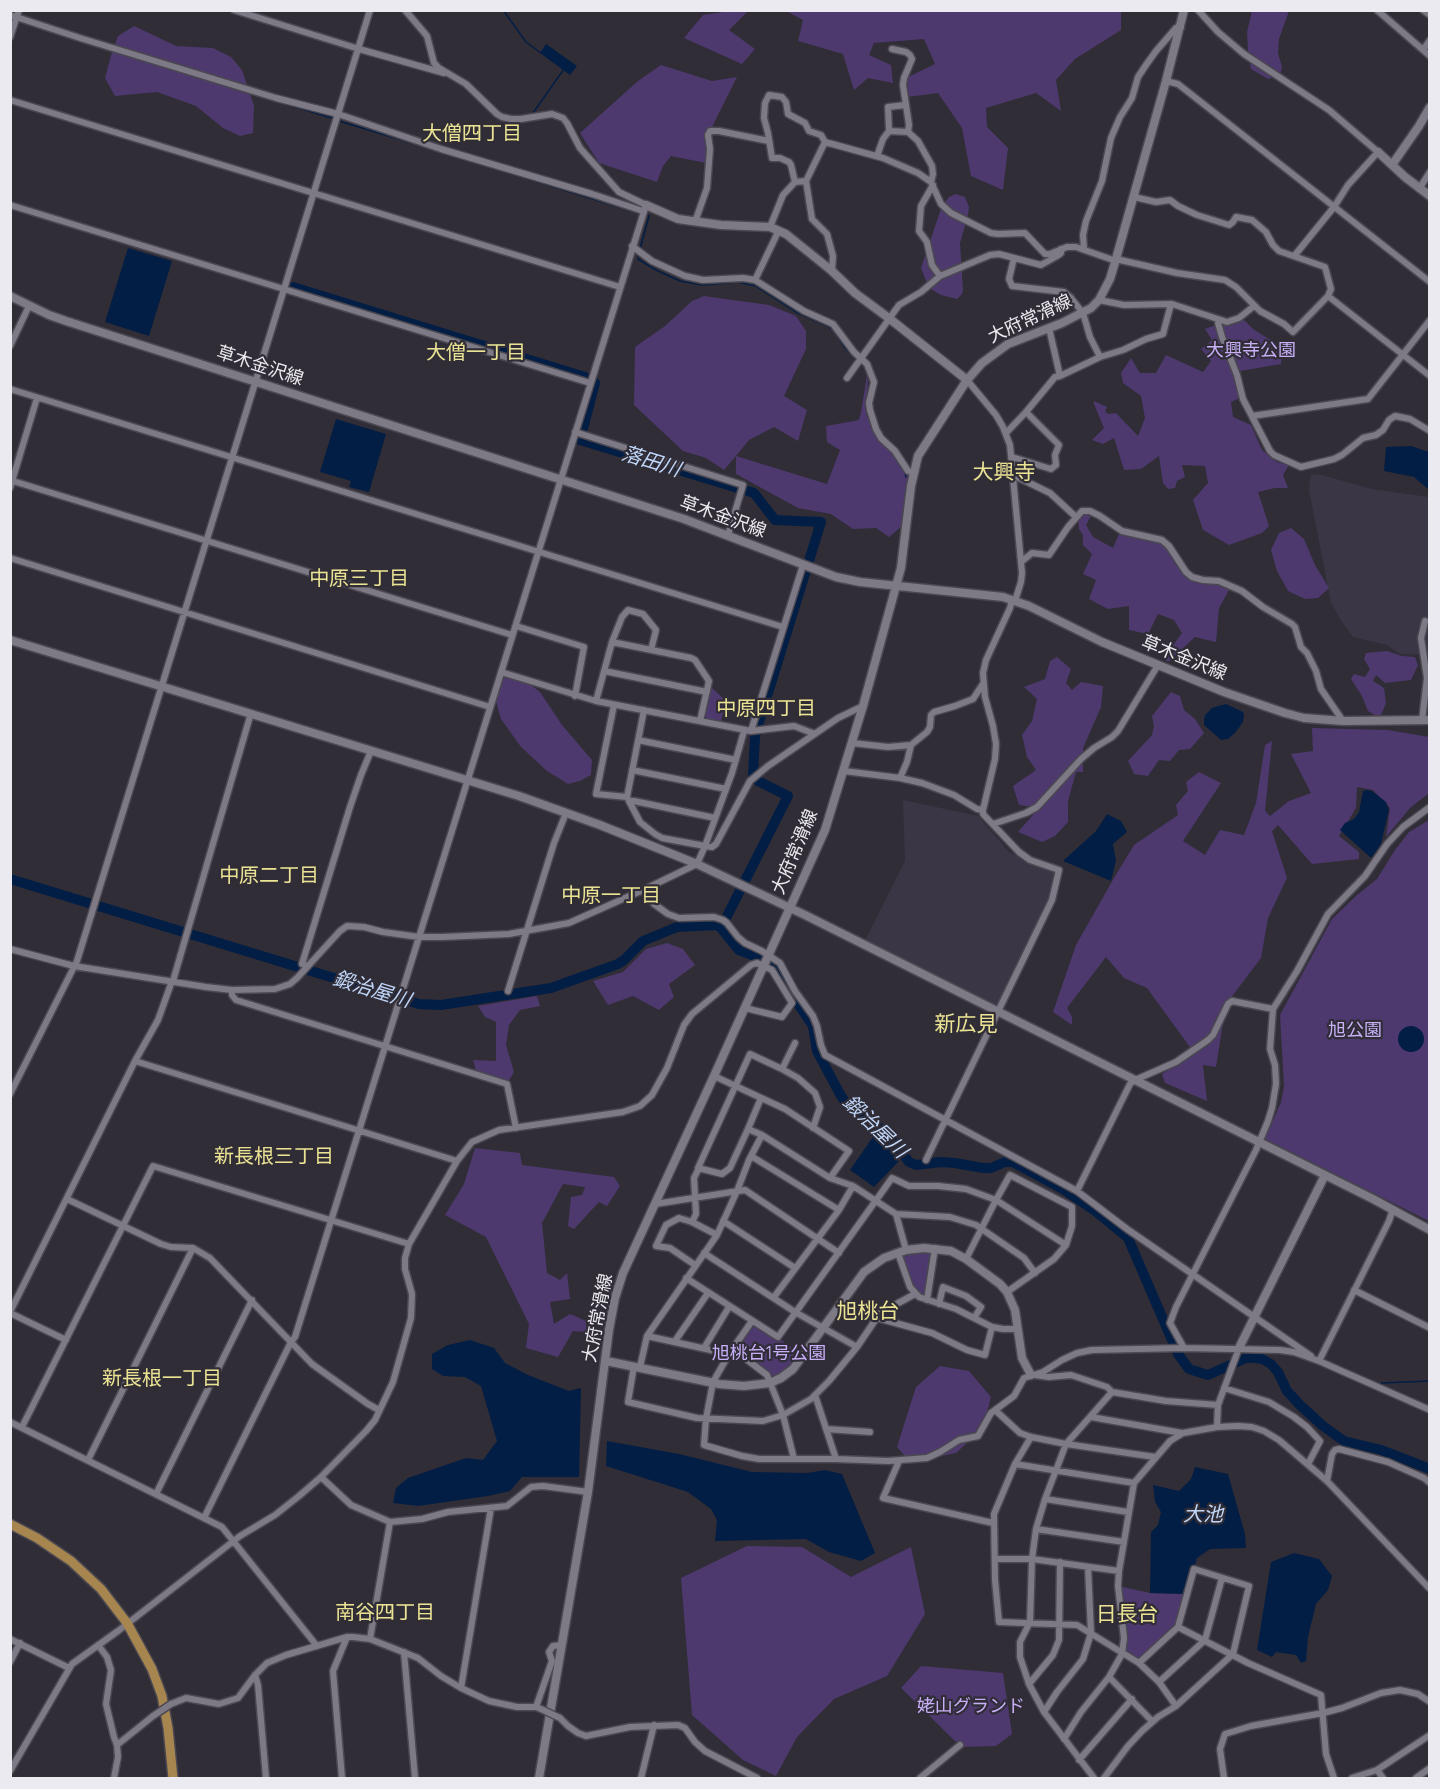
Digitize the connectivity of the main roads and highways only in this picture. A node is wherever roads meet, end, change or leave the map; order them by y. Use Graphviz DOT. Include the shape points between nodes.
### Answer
graph roads {
  1 [pos="1184,10"];
  2 [pos="1430,107"];
  3 [pos="1378,152"];
  4 [pos="1392,165"];
  5 [pos="1430,196"];
  6 [pos="644,208"];
  7 [pos="10,296"];
  8 [pos="967,380"];
  9 [pos="896,585"];
  10 [pos="10,640"];
  11 [pos="1426,720"];
  12 [pos="789,907"];
  13 [pos="1326,1175"];
  14 [pos="1430,1230"];
  15 [pos="1239,1348"];
  16 [pos="606,1361"];
  17 [pos="1031,1375"];
  18 [pos="10,1524"];
  19 [pos="173,1779"];
  20 [pos="539,1779"];
  1 -- 8 [label="main road, 大府常滑線" via="1116,260 1099,300 1083,313 1008,344"];
  2 -- 4 [label="main road"];
  3 -- 4 [label="main road"];
  4 -- 5 [label="main road"];
  6 -- 8 [label="main road" via="695,222 774,229 795,240 855,293"];
  7 -- 9 [label="main road, 草木金沢線" via="58,318 684,519 803,565 848,579"];
  8 -- 9 [label="main road, 大府常滑線" via="918,456"];
  9 -- 11 [label="main road, 草木金沢線" via="1014,600 1099,641 1273,710 1304,718"];
  9 -- 12 [label="main road, 大府常滑線" via="825,830"];
  10 -- 12 [label="main road" via="566,813 697,864"];
  12 -- 13 [label="main road"];
  12 -- 16 [label="main road, 大府常滑線" via="620,1282"];
  13 -- 14 [label="main road"];
  13 -- 15 [label="main road"];
  16 -- 17 [label="main road" via="713,1382 744,1386 770,1383 793,1369 864,1272 884,1258 934,1248 966,1259 1007,1292 1016,1310 1022,1358"];
  16 -- 20 [label="main road, 大府常滑線"];
  18 -- 19 [label="main road" via="71,1561 100,1588 128,1623 162,1696"];
}
